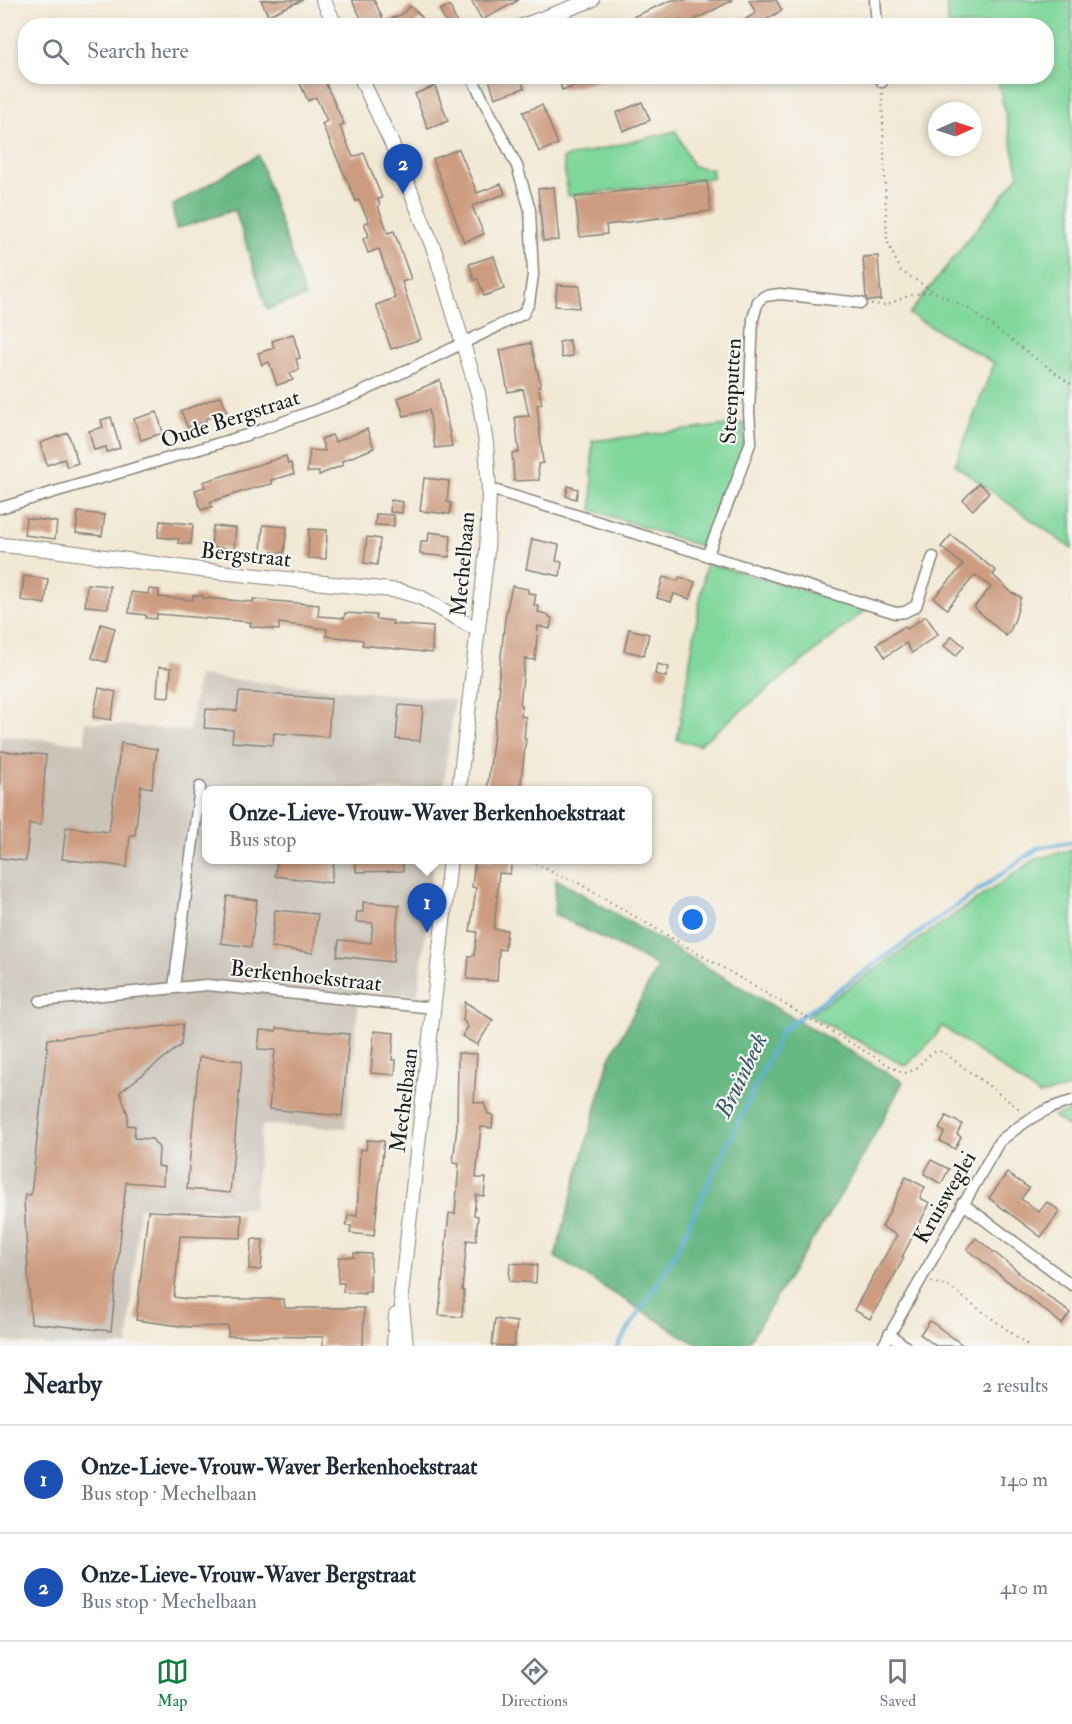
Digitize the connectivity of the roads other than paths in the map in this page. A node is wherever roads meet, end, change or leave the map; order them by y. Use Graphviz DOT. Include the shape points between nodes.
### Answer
graph roads {
  1 [pos="323,0"];
  2 [pos="592,0"];
  3 [pos="875,0"];
  4 [pos="332,18"];
  5 [pos="544,18"];
  6 [pos="876,18"];
  7 [pos="367,84"];
  8 [pos="475,84"];
  9 [pos="861,303"];
  10 [pos="464,343"];
  11 [pos="489,491"];
  12 [pos="0,508"];
  13 [pos="0,545"];
  14 [pos="706,556"];
  15 [pos="933,557"];
  16 [pos="478,630"];
  17 [pos="459,786"];
  18 [pos="200,787"];
  19 [pos="450,864"];
  20 [pos="174,987"];
  21 [pos="40,1001"];
  22 [pos="434,1008"];
  23 [pos="1072,1101"];
  24 [pos="962,1203"];
  25 [pos="1072,1285"];
  26 [pos="401,1295"];
  27 [pos="889,1334"];
  28 [pos="394,1346"];
  29 [pos="406,1346"];
  30 [pos="883,1346"];
  31 [pos="905,1346"];
  1 -- 4 [label="street"];
  2 -- 5 [label="street"];
  3 -- 6 [label="street"];
  7 -- 10 [label="street, Mechelbaan" via="436,255"];
  8 -- 10 [label="street" via="517,166 530,210 533,275 529,303 522,314"];
  9 -- 14 [label="street, Steenputten" via="780,294 758,301 753,319 751,441"];
  10 -- 11 [label="street, Mechelbaan" via="483,419"];
  10 -- 12 [label="street, Oude Bergstraat" via="356,394 250,434"];
  11 -- 14 [label="street"];
  11 -- 16 [label="street, Mechelbaan"];
  13 -- 16 [label="street, Bergstraat" via="400,591 420,597"];
  14 -- 15 [label="street" via="896,613 916,606"];
  16 -- 17 [label="street, Mechelbaan"];
  18 -- 20 [label="street"];
  19 -- 22 [label="street, Mechelbaan"];
  20 -- 21 [label="street, Berkenhoekstraat"];
  20 -- 22 [label="street, Berkenhoekstraat" via="207,985"];
  22 -- 26 [label="street, Mechelbaan"];
  23 -- 24 [label="street, Kruisweglei" via="1028,1118 999,1142"];
  24 -- 25 [label="street"];
  24 -- 27 [label="street, Kruisweglei"];
  26 -- 28 [label="street"];
  26 -- 29 [label="street, Mechelbaan"];
  27 -- 30 [label="street, Kruisweglei"];
  27 -- 31 [label="street"];
}
